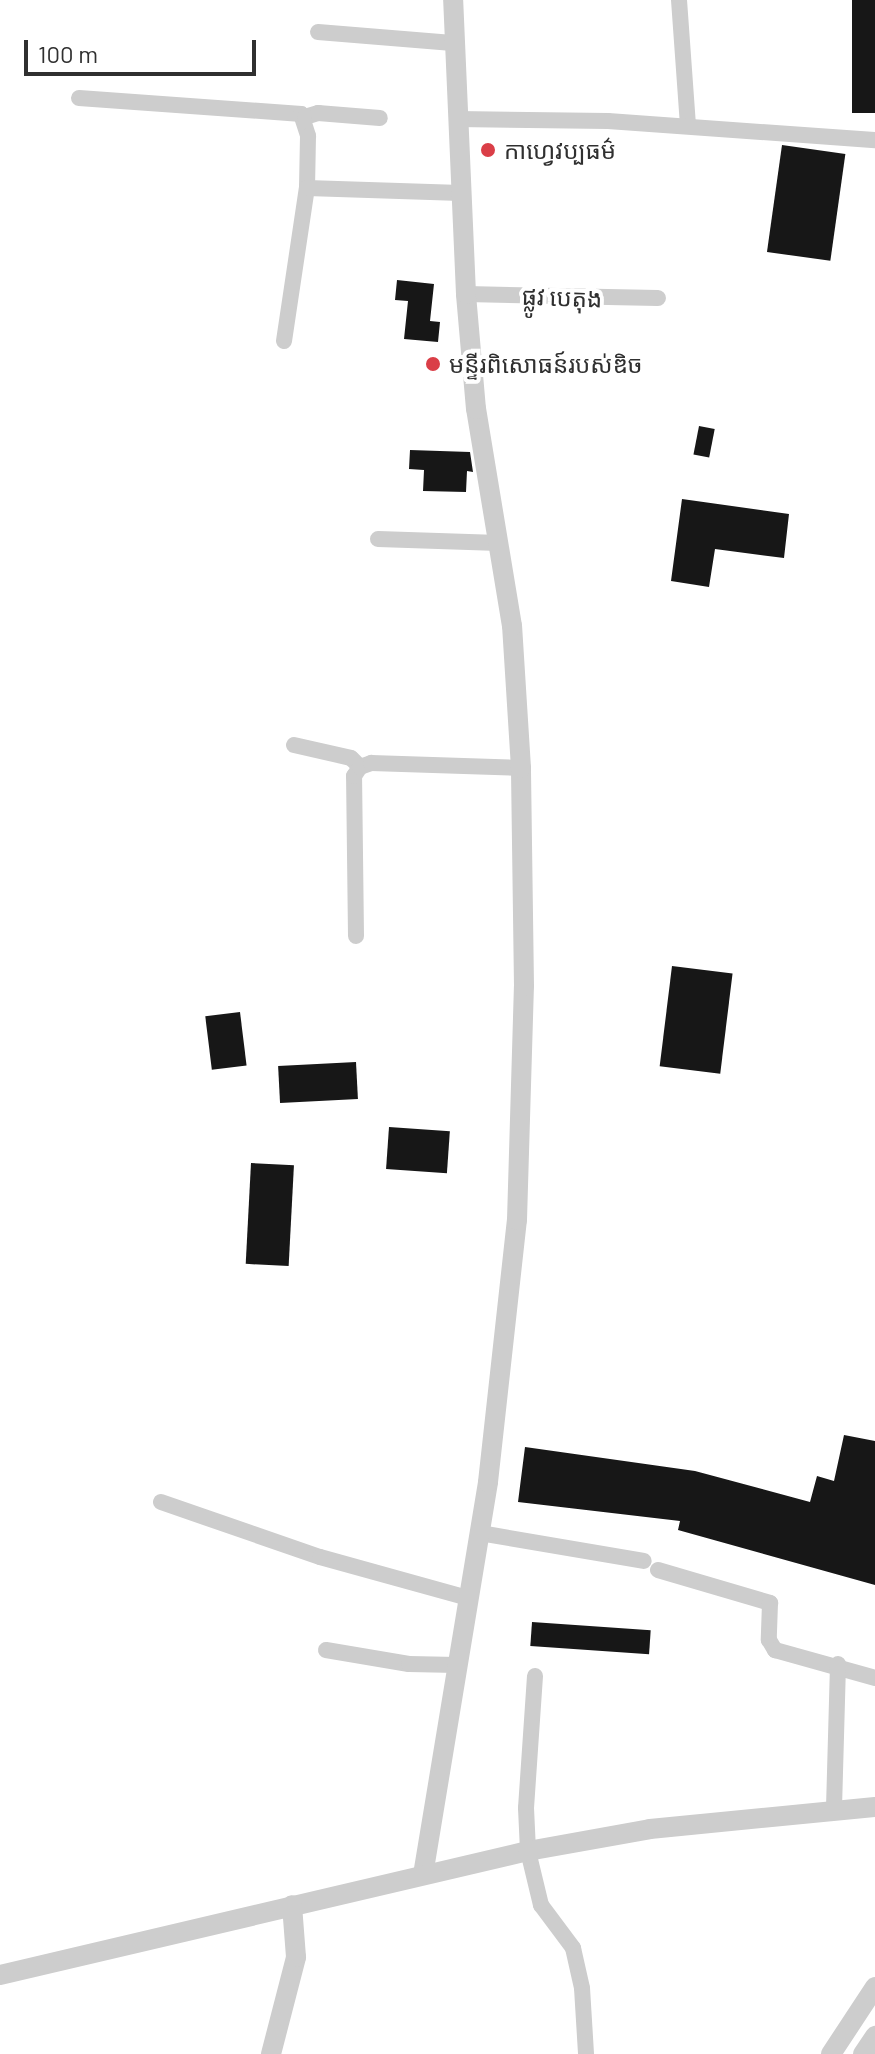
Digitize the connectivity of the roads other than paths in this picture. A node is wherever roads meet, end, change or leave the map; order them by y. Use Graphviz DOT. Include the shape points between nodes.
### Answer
graph roads {
  1 [pos="453,0"];
  2 [pos="679,0"];
  3 [pos="318,32"];
  4 [pos="453,43"];
  5 [pos="79,98"];
  6 [pos="305,117"];
  7 [pos="380,118"];
  8 [pos="457,119"];
  9 [pos="688,125"];
  10 [pos="875,140"];
  11 [pos="307,188"];
  12 [pos="461,193"];
  13 [pos="466,294"];
  14 [pos="658,298"];
  15 [pos="284,341"];
  16 [pos="378,539"];
  17 [pos="499,543"];
  18 [pos="294,745"];
  19 [pos="360,767"];
  20 [pos="521,768"];
  21 [pos="356,936"];
  22 [pos="161,1502"];
  23 [pos="480,1533"];
  24 [pos="468,1598"];
  25 [pos="326,1650"];
  26 [pos="838,1664"];
  27 [pos="457,1665"];
  28 [pos="535,1676"];
  29 [pos="875,1678"];
  30 [pos="875,1807"];
  31 [pos="834,1808"];
  32 [pos="528,1851"];
  33 [pos="423,1875"];
  34 [pos="292,1905"];
  35 [pos="0,1975"];
  36 [pos="875,1987"];
  37 [pos="271,2054"];
  38 [pos="586,2054"];
  39 [pos="831,2054"];
  1 -- 4 [label="street"];
  2 -- 9 [label="street"];
  3 -- 4 [label="street"];
  4 -- 8 [label="street"];
  5 -- 6 [label="street"];
  6 -- 7 [label="street" via="318,113"];
  6 -- 11 [label="street"];
  8 -- 9 [label="street"];
  8 -- 12 [label="street"];
  9 -- 10 [label="street"];
  11 -- 12 [label="street"];
  11 -- 15 [label="street"];
  12 -- 13 [label="street"];
  13 -- 14 [label="street, ផ្លូវ បេតុង"];
  13 -- 17 [label="street" via="476,409"];
  16 -- 17 [label="street"];
  17 -- 20 [label="street" via="512,626"];
  18 -- 19 [label="street" via="351,758"];
  19 -- 20 [label="street" via="371,763"];
  19 -- 21 [label="street" via="354,776"];
  20 -- 23 [label="street" via="524,986 517,1220"];
  22 -- 24 [label="street" via="389,1579"];
  23 -- 24 [label="street"];
  23 -- 26 [label="street" via="651,1565 770,1603 769,1640 775,1650"];
  24 -- 27 [label="street"];
  25 -- 27 [label="street" via="409,1664"];
  26 -- 29 [label="street"];
  26 -- 31 [label="street"];
  27 -- 33 [label="street"];
  28 -- 32 [label="street"];
  30 -- 31 [label="street"];
  31 -- 32 [label="street" via="650,1829"];
  32 -- 33 [label="street"];
  32 -- 38 [label="street" via="541,1905 573,1948 582,1988"];
  33 -- 34 [label="street"];
  34 -- 35 [label="street"];
  34 -- 37 [label="street" via="296,1957"];
  36 -- 39 [label="street"];
}
